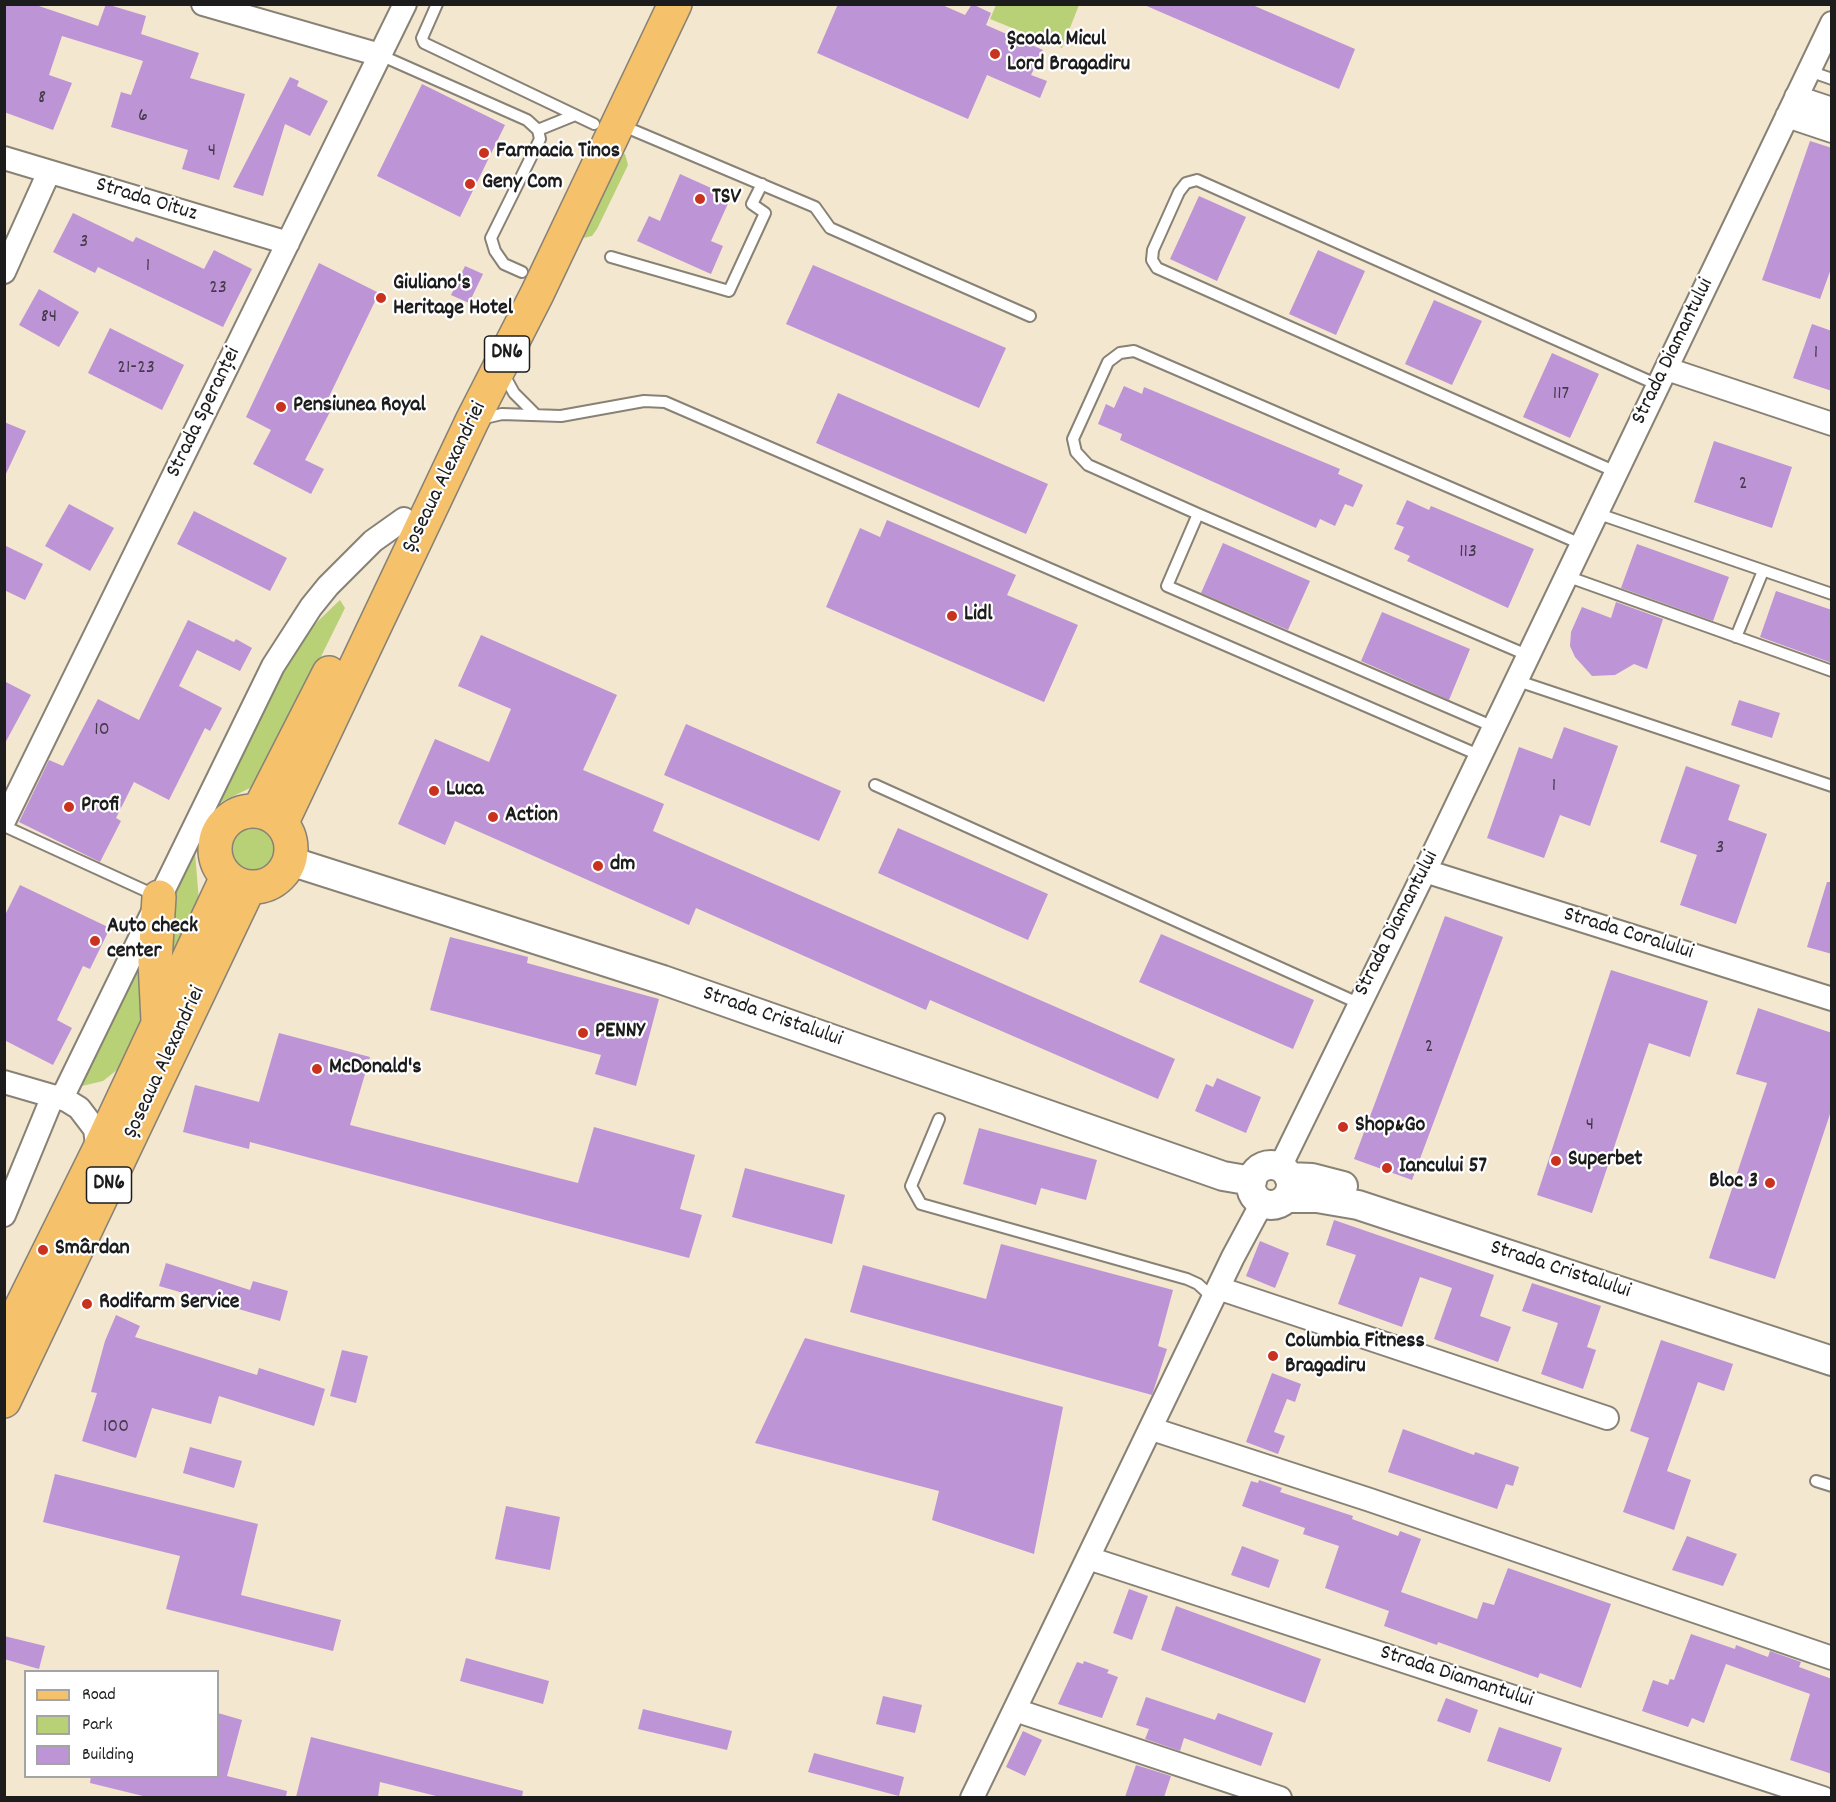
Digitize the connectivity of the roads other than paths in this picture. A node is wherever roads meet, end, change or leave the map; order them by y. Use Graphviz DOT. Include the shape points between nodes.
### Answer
graph roads {
  1 [pos="203,4"];
  2 [pos="405,4"];
  3 [pos="437,4"];
  4 [pos="651,4"];
  5 [pos="675,4"];
  6 [pos="1832,23"];
  7 [pos="380,55"];
  8 [pos="1809,71"];
  9 [pos="1832,79"];
  10 [pos="1792,107"];
  11 [pos="1832,109"];
  12 [pos="585,119"];
  13 [pos="538,130"];
  14 [pos="635,131"];
  15 [pos="1832,131"];
  16 [pos="4,158"];
  17 [pos="49,172"];
  18 [pos="762,184"];
  19 [pos="288,243"];
  20 [pos="611,257"];
  21 [pos="4,272"];
  22 [pos="522,272"];
  23 [pos="1030,316"];
  24 [pos="501,365"];
  25 [pos="1662,377"];
  26 [pos="536,415"];
  27 [pos="472,421"];
  28 [pos="1832,424"];
  29 [pos="1616,472"];
  30 [pos="1596,513"];
  31 [pos="1198,514"];
  32 [pos="404,519"];
  33 [pos="1581,544"];
  34 [pos="1763,571"];
  35 [pos="1565,576"];
  36 [pos="1832,594"];
  37 [pos="1736,637"];
  38 [pos="1527,655"];
  39 [pos="1832,671"];
  40 [pos="1515,680"];
  41 [pos="1494,727"];
  42 [pos="1481,756"];
  43 [pos="875,785"];
  44 [pos="1832,786"];
  45 [pos="270,816"];
  46 [pos="4,821"];
  47 [pos="4,826"];
  48 [pos="290,861"];
  49 [pos="1425,871"];
  50 [pos="238,882"];
  51 [pos="159,897"];
  52 [pos="1832,999"];
  53 [pos="1358,1003"];
  54 [pos="158,1024"];
  55 [pos="4,1082"];
  56 [pos="60,1098"];
  57 [pos="939,1119"];
  58 [pos="98,1152"];
  59 [pos="1274,1185"];
  60 [pos="4,1215"];
  61 [pos="1621,1284"];
  62 [pos="1216,1293"];
  63 [pos="4,1342"];
  64 [pos="1832,1348"];
  65 [pos="1832,1361"];
  66 [pos="4,1401"];
  67 [pos="1607,1418"];
  68 [pos="1152,1429"];
  69 [pos="1816,1481"];
  70 [pos="1832,1486"];
  71 [pos="1088,1558"];
  72 [pos="1832,1658"];
  73 [pos="1015,1710"];
  74 [pos="972,1797"];
  75 [pos="1280,1797"];
  76 [pos="1823,1797"];
  1 -- 7 [label="street"];
  2 -- 7 [label="street, Strada Speranței"];
  3 -- 12 [label="lane" via="422,38 424,43"];
  4 -- 12 [label="main road, Șoseaua Alexandriei / DN6"];
  5 -- 24 [label="main road, Șoseaua Alexandriei / DN6"];
  6 -- 8 [label="street, Strada Diamantului"];
  7 -- 13 [label="lane" via="526,120"];
  7 -- 19 [label="street, Strada Speranței"];
  8 -- 9 [label="lane"];
  8 -- 10 [label="street, Strada Diamantului"];
  10 -- 11 [label="street"];
  10 -- 15 [label="street"];
  10 -- 25 [label="street, Strada Diamantului"];
  12 -- 13 [label="lane"];
  12 -- 22 [label="main road, Șoseaua Alexandriei / DN6"];
  13 -- 22 [label="lane" via="540,139 491,238 504,264"];
  14 -- 18 [label="lane"];
  16 -- 17 [label="street, Strada Oituz"];
  17 -- 19 [label="street, Strada Oituz"];
  17 -- 21 [label="street"];
  18 -- 20 [label="lane" via="752,204 765,213 729,291"];
  18 -- 23 [label="lane" via="815,207 830,228"];
  19 -- 46 [label="street, Strada Speranței"];
  22 -- 32 [label="main road, Șoseaua Alexandriei / DN6"];
  24 -- 26 [label="lane" via="514,393"];
  24 -- 27 [label="main road, Șoseaua Alexandriei / DN6"];
  25 -- 28 [label="street"];
  25 -- 29 [label="street, Strada Diamantului"];
  25 -- 29 [label="lane" via="1197,180 1186,183 1179,192 1153,250 1152,260 1157,268"];
  26 -- 27 [label="lane" via="502,414"];
  26 -- 42 [label="lane" via="561,417 644,401 665,402"];
  27 -- 45 [label="main road, Șoseaua Alexandriei / DN6"];
  29 -- 30 [label="street, Strada Diamantului"];
  30 -- 33 [label="street, Strada Diamantului"];
  30 -- 34 [label="lane"];
  31 -- 33 [label="lane" via="1088,465 1076,452 1073,438 1108,362 1120,353 1134,351"];
  31 -- 38 [label="lane"];
  31 -- 41 [label="lane" via="1167,586"];
  32 -- 45 [label="main road, Șoseaua Alexandriei / DN6"];
  32 -- 51 [label="street" via="351,563 294,632 273,666"];
  33 -- 35 [label="street, Strada Diamantului"];
  34 -- 36 [label="lane"];
  34 -- 37 [label="lane"];
  35 -- 37 [label="lane"];
  35 -- 38 [label="street, Strada Diamantului"];
  37 -- 39 [label="lane"];
  38 -- 40 [label="street, Strada Diamantului"];
  40 -- 41 [label="street, Strada Diamantului"];
  40 -- 44 [label="lane"];
  41 -- 42 [label="street, Strada Diamantului"];
  42 -- 49 [label="street, Strada Diamantului"];
  43 -- 53 [label="lane"];
  45 -- 48 [label="main road" via="291,843"];
  45 -- 50 [label="main road" via="249,810 230,818 218,833 217,863"];
  47 -- 51 [label="lane"];
  48 -- 50 [label="main road" via="277,879 267,885"];
  48 -- 59 [label="street, Strada Cristalului" via="663,980 1223,1176"];
  49 -- 52 [label="street, Strada Coralului"];
  49 -- 53 [label="street, Strada Diamantului"];
  50 -- 54 [label="main road, Șoseaua Alexandriei / DN6"];
  50 -- 66 [label="main road, Șoseaua Alexandriei / DN6"];
  51 -- 54 [label="main road" via="155,961"];
  51 -- 56 [label="street"];
  53 -- 59 [label="street, Strada Diamantului"];
  54 -- 58 [label="main road, Șoseaua Alexandriei / DN6"];
  55 -- 56 [label="street"];
  56 -- 58 [label="street" via="89,1118"];
  56 -- 60 [label="street"];
  57 -- 62 [label="lane" via="911,1186 921,1204 1187,1279"];
  58 -- 63 [label="main road, Șoseaua Alexandriei / DN6"];
  59 -- 61 [label="street, Strada Cristalului" via="1312,1178 1332,1183"];
  59 -- 62 [label="street, Strada Diamantului"];
  61 -- 64 [label="street, Strada Cristalului"];
  61 -- 65 [label="street, Strada Cristalului"];
  62 -- 67 [label="street"];
  62 -- 68 [label="street, Strada Diamantului"];
  68 -- 71 [label="street, Strada Diamantului"];
  68 -- 72 [label="street" via="1382,1503"];
  69 -- 70 [label="lane"];
  71 -- 73 [label="street, Strada Diamantului"];
  71 -- 76 [label="street, Strada Diamantului"];
  73 -- 74 [label="street, Strada Diamantului"];
  73 -- 75 [label="street"];
}
